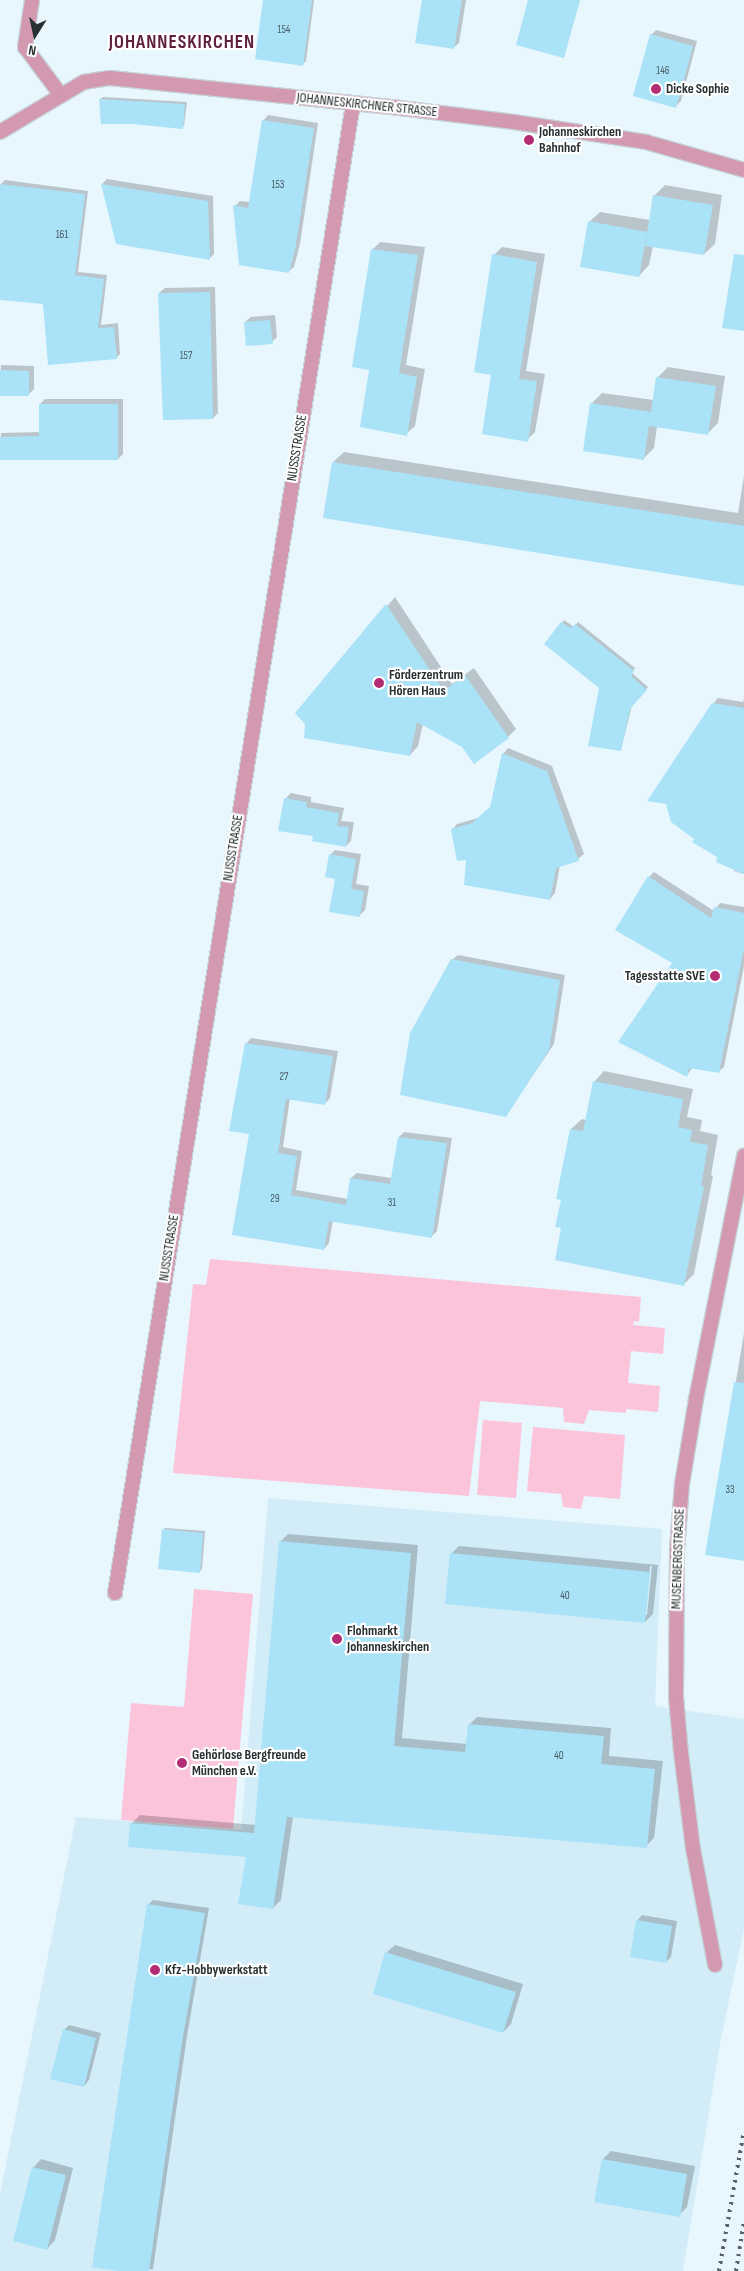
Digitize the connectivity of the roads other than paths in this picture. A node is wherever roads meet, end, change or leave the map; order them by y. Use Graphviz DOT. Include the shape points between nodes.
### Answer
graph roads {
  1 [pos="32,0"];
  2 [pos="60,94"];
  3 [pos="353,104"];
  4 [pos="0,132"];
  5 [pos="744,170"];
  6 [pos="744,1156"];
  7 [pos="116,1594"];
  8 [pos="715,1965"];
  1 -- 2 [label="street" via="25,47"];
  2 -- 3 [label="street, JOHANNESKIRCHNER STRASSE" via="84,82 110,78"];
  2 -- 4 [label="street, JOHANNESKIRCHNER STRASSE"];
  3 -- 5 [label="street, JOHANNESKIRCHNER STRASSE" via="514,122 646,142"];
  3 -- 7 [label="street, NUSSSTRASSE"];
  6 -- 8 [label="street, MUSENBERGSTRASSE" via="696,1399 678,1529 676,1697 693,1849"];
}
